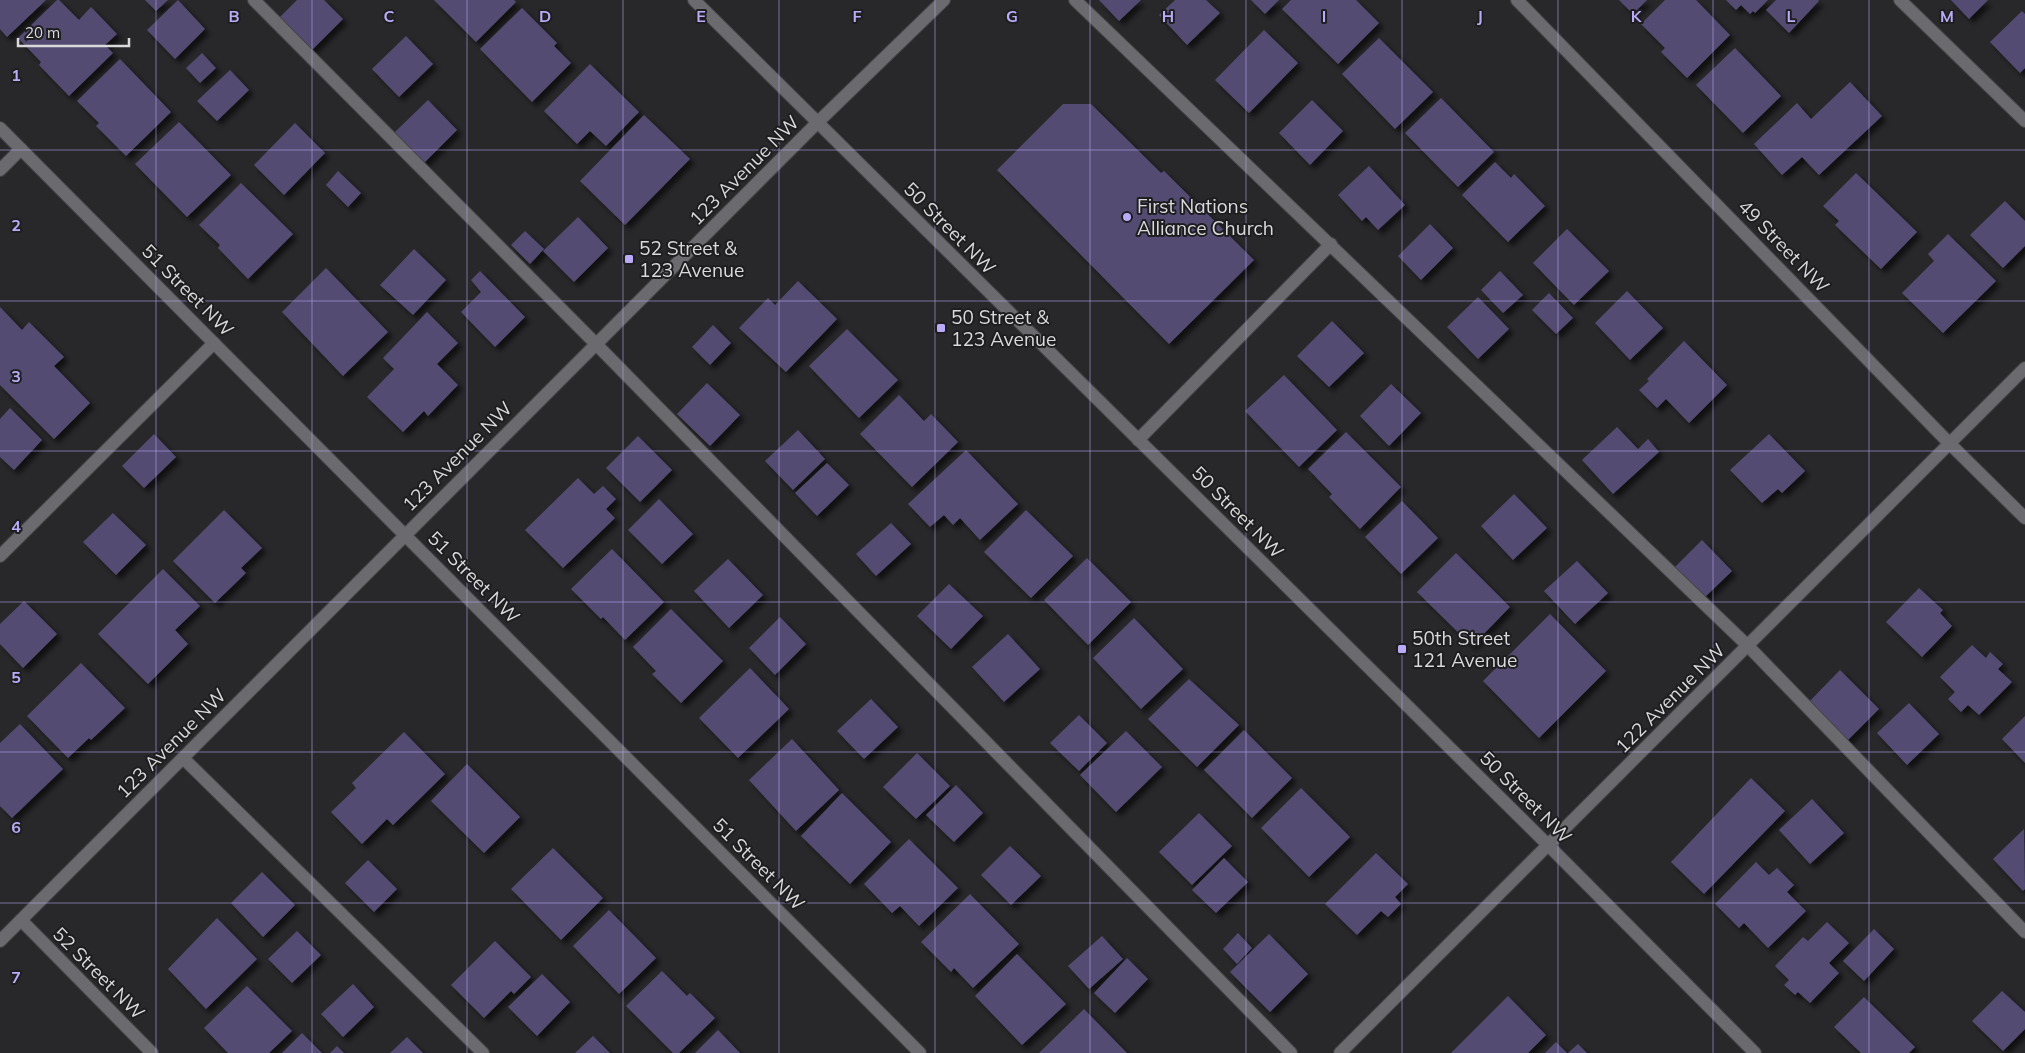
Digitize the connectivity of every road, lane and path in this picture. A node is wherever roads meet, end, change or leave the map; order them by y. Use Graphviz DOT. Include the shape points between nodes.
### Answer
graph roads {
  1 [pos="254,0"];
  2 [pos="694,0"];
  3 [pos="944,0"];
  4 [pos="1075,0"];
  5 [pos="1517,0"];
  6 [pos="1900,0"];
  7 [pos="2025,121"];
  8 [pos="817,123"];
  9 [pos="0,128"];
  10 [pos="21,149"];
  11 [pos="0,170"];
  12 [pos="1331,244"];
  13 [pos="214,343"];
  14 [pos="596,344"];
  15 [pos="2025,368"];
  16 [pos="1138,440"];
  17 [pos="1950,444"];
  18 [pos="2025,518"];
  19 [pos="405,535"];
  20 [pos="0,556"];
  21 [pos="1748,646"];
  22 [pos="183,758"];
  23 [pos="1549,846"];
  24 [pos="20,920"];
  25 [pos="2025,932"];
  26 [pos="0,941"];
  27 [pos="152,1053"];
  28 [pos="483,1053"];
  29 [pos="920,1053"];
  30 [pos="1291,1053"];
  31 [pos="1340,1053"];
  32 [pos="1754,1053"];
  1 -- 14 [label="street"];
  2 -- 8 [label="street, 50 Street NW"];
  3 -- 8 [label="street, 123 Avenue NW"];
  4 -- 12 [label="street"];
  5 -- 17 [label="street, 49 Street NW"];
  6 -- 7 [label="street"];
  8 -- 14 [label="street, 123 Avenue NW"];
  8 -- 16 [label="street, 50 Street NW"];
  9 -- 10 [label="street, 51 Street NW"];
  10 -- 11 [label="street"];
  10 -- 13 [label="street, 51 Street NW"];
  12 -- 16 [label="street"];
  12 -- 21 [label="street"];
  13 -- 19 [label="street, 51 Street NW"];
  13 -- 20 [label="street"];
  14 -- 19 [label="street, 123 Avenue NW"];
  14 -- 30 [label="street"];
  15 -- 17 [label="street, 122 Avenue NW"];
  16 -- 23 [label="street, 50 Street NW"];
  17 -- 18 [label="street, 49 Street NW"];
  17 -- 21 [label="street, 122 Avenue NW"];
  19 -- 22 [label="street, 123 Avenue NW"];
  19 -- 29 [label="street, 51 Street NW"];
  21 -- 23 [label="street, 122 Avenue NW"];
  21 -- 25 [label="street"];
  22 -- 24 [label="street, 123 Avenue NW"];
  22 -- 28 [label="street"];
  23 -- 31 [label="street, 122 Avenue NW"];
  23 -- 32 [label="street, 50 Street NW"];
  24 -- 26 [label="street, 123 Avenue NW"];
  24 -- 27 [label="street, 52 Street NW"];
}
